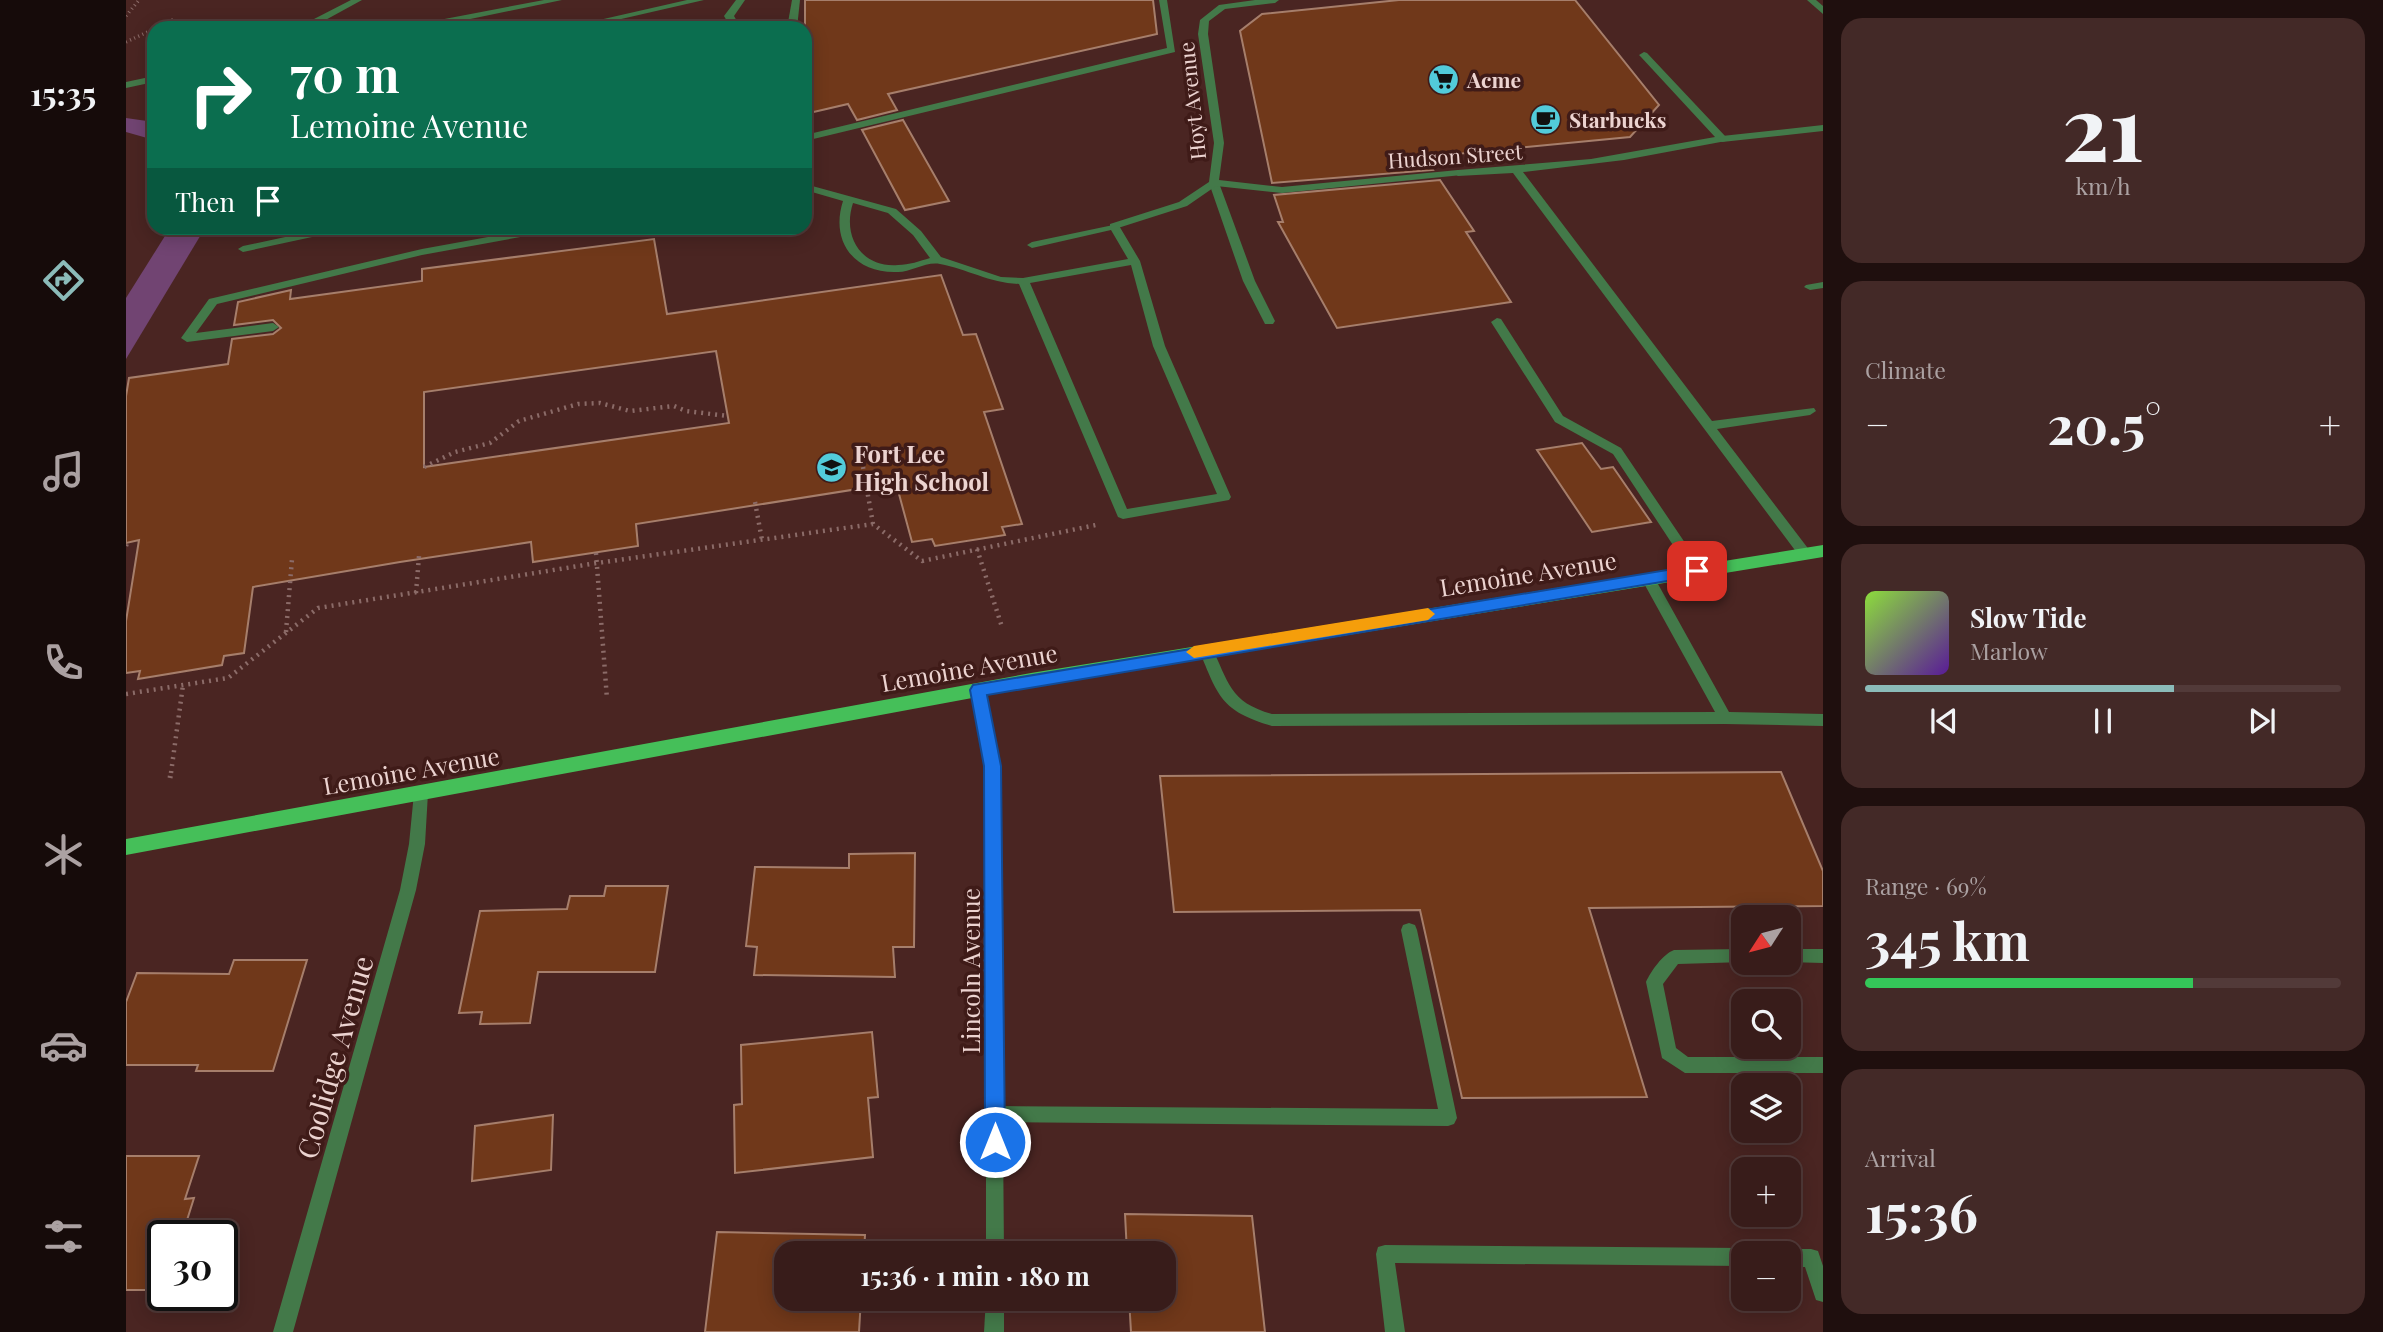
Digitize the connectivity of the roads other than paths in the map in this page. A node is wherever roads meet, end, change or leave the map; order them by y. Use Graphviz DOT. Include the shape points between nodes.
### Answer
graph roads {
  1 [pos="358,0"];
  2 [pos="558,0"];
  3 [pos="700,0"];
  4 [pos="741,0"];
  5 [pos="796,0"];
  6 [pos="1163,0"];
  7 [pos="1275,0"];
  8 [pos="1811,0"];
  9 [pos="1823,11"];
  10 [pos="316,21"];
  11 [pos="449,21"];
  12 [pos="602,21"];
  13 [pos="732,21"];
  14 [pos="793,21"];
  15 [pos="1644,55"];
  16 [pos="147,80"];
  17 [pos="126,85"];
  18 [pos="1823,128"];
  19 [pos="812,136"];
  20 [pos="1722,139"];
  21 [pos="1516,170"];
  22 [pos="1214,183"];
  23 [pos="812,189"];
  24 [pos="849,199"];
  25 [pos="1114,226"];
  26 [pos="308,235"];
  27 [pos="514,235"];
  28 [pos="1032,245"];
  29 [pos="243,249"];
  30 [pos="937,259"];
  31 [pos="1135,261"];
  32 [pos="1023,281"];
  33 [pos="1823,285"];
  34 [pos="1810,287"];
  35 [pos="1269,321"];
  36 [pos="1497,321"];
  37 [pos="273,327"];
  38 [pos="1810,411"];
  39 [pos="1707,426"];
  40 [pos="1823,551"];
  41 [pos="1805,554"];
  42 [pos="1697,571"];
  43 [pos="1648,579"];
  44 [pos="1206,650"];
  45 [pos="978,690"];
  46 [pos="1725,718"];
  47 [pos="1823,720"];
  48 [pos="421,793"];
  49 [pos="126,847"];
  50 [pos="1409,930"];
  51 [pos="1731,956"];
  52 [pos="1801,956"];
  53 [pos="1823,956"];
  54 [pos="1823,1065"];
  55 [pos="995,1114"];
  56 [pos="995,1241"];
  57 [pos="1731,1257"];
  58 [pos="1801,1258"];
  59 [pos="1823,1293"];
  60 [pos="995,1311"];
  61 [pos="283,1332"];
  62 [pos="995,1332"];
  63 [pos="1395,1332"];
  1 -- 10 [label="street"];
  2 -- 11 [label="street"];
  3 -- 12 [label="street"];
  4 -- 13 [label="street" via="729,16"];
  5 -- 14 [label="street"];
  6 -- 19 [label="street" via="1172,50"];
  7 -- 22 [label="street, Hoyt Avenue" via="1222,8 1205,20 1203,34 1219,143"];
  8 -- 9 [label="street"];
  15 -- 20 [label="street"];
  16 -- 17 [label="street"];
  18 -- 20 [label="street, Hudson Street"];
  20 -- 21 [label="street, Hudson Street" via="1658,153"];
  21 -- 22 [label="street, Hudson Street" via="1282,190"];
  21 -- 39 [label="street"];
  22 -- 25 [label="street, Hoyt Avenue" via="1170,210"];
  22 -- 35 [label="street" via="1249,281"];
  23 -- 24 [label="street"];
  24 -- 30 [label="street" via="892,211"];
  24 -- 30 [label="street" via="842,215 843,231 861,260 894,269"];
  25 -- 28 [label="street, Hoyt Avenue"];
  25 -- 31 [label="street"];
  26 -- 29 [label="street"];
  27 -- 37 [label="street" via="214,300 187,338"];
  30 -- 32 [label="street" via="1000,280"];
  31 -- 32 [label="street"];
  31 -- 32 [label="street" via="1159,345 1225,497 1123,514"];
  33 -- 34 [label="street"];
  36 -- 42 [label="street" via="1559,419 1617,451"];
  38 -- 39 [label="street"];
  39 -- 41 [label="street"];
  40 -- 41 [label="main road, Lemoine Avenue"];
  41 -- 42 [label="main road, Lemoine Avenue"];
  42 -- 43 [label="main road, Lemoine Avenue"];
  43 -- 44 [label="main road, Lemoine Avenue"];
  43 -- 46 [label="street"];
  44 -- 45 [label="main road, Lemoine Avenue"];
  44 -- 46 [label="street" via="1231,704 1272,720"];
  45 -- 48 [label="main road, Lemoine Avenue"];
  45 -- 55 [label="street, Lincoln Avenue" via="993,766"];
  46 -- 47 [label="street"];
  48 -- 49 [label="main road, Lemoine Avenue"];
  48 -- 61 [label="street, Coolidge Avenue" via="408,890"];
  50 -- 55 [label="street" via="1448,1118"];
  51 -- 54 [label="street" via="1674,957 1654,982 1668,1052 1685,1065"];
  52 -- 53 [label="street"];
  55 -- 56 [label="street, Lincoln Avenue"];
  57 -- 63 [label="street" via="1385,1254"];
  58 -- 59 [label="street" via="1811,1258"];
  60 -- 62 [label="street"];
}
